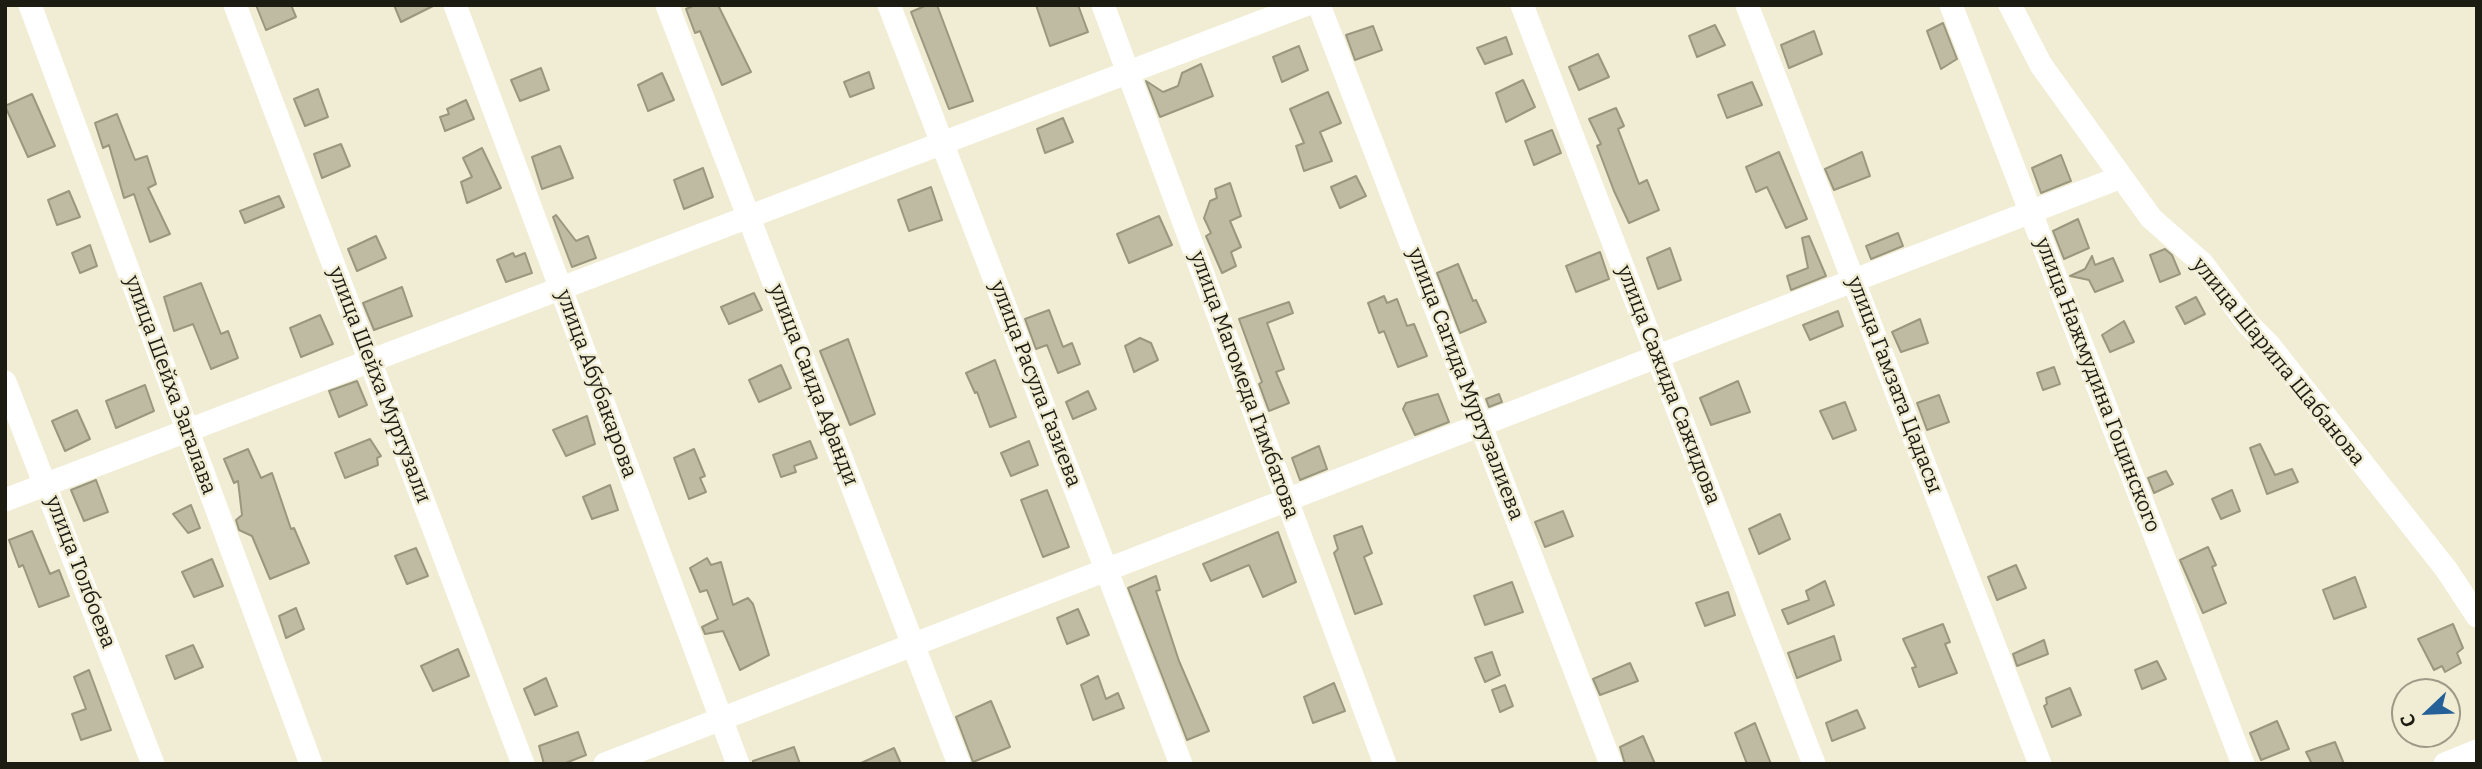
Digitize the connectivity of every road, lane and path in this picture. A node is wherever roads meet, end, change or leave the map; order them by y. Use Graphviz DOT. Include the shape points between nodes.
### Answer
graph roads {
  1 [pos="30,5"];
  2 [pos="235,5"];
  3 [pos="455,5"];
  4 [pos="667,5"];
  5 [pos="889,5"];
  6 [pos="1103,5"];
  7 [pos="1305,5"];
  8 [pos="1319,5"];
  9 [pos="1522,5"];
  10 [pos="1747,5"];
  11 [pos="1951,5"];
  12 [pos="2010,5"];
  13 [pos="1128,72"];
  14 [pos="942,144"];
  15 [pos="2121,177"];
  16 [pos="2031,213"];
  17 [pos="748,217"];
  18 [pos="1854,281"];
  19 [pos="561,289"];
  20 [pos="1657,357"];
  21 [pos="370,361"];
  22 [pos="5,382"];
  23 [pos="1481,425"];
  24 [pos="187,431"];
  25 [pos="46,485"];
  26 [pos="5,500"];
  27 [pos="1287,500"];
  28 [pos="1107,570"];
  29 [pos="2477,616"];
  30 [pos="913,645"];
  31 [pos="721,719"];
  32 [pos="2477,751"];
  33 [pos="153,764"];
  34 [pos="311,764"];
  35 [pos="523,764"];
  36 [pos="605,764"];
  37 [pos="738,764"];
  38 [pos="959,764"];
  39 [pos="1181,764"];
  40 [pos="1385,764"];
  41 [pos="1611,764"];
  42 [pos="1814,764"];
  43 [pos="2040,764"];
  44 [pos="2243,764"];
  45 [pos="2445,764"];
  1 -- 24 [label="street, улица Шейха Загалава"];
  2 -- 21 [label="street, улица Шейха Муртузали"];
  3 -- 19 [label="street, улица Абубакарова"];
  4 -- 17 [label="street, улица Саида Афанди"];
  5 -- 14 [label="street, улица Расула Газиева"];
  6 -- 13 [label="street, улица Магомеда Гимбатова"];
  7 -- 13 [label="street"];
  8 -- 23 [label="street, улица Сагида Муртузалиева"];
  9 -- 20 [label="street, улица Сажида Сажидова"];
  10 -- 18 [label="street, улица Гамзата Цадасы"];
  11 -- 16 [label="street, улица Нажмудина Гоцинского"];
  12 -- 15 [label="street, улица Шарипа Шабанова" via="2041,65"];
  13 -- 14 [label="street"];
  13 -- 27 [label="street, улица Магомеда Гимбатова"];
  14 -- 17 [label="street"];
  14 -- 28 [label="street, улица Расула Газиева"];
  15 -- 16 [label="street"];
  15 -- 29 [label="street, улица Шарипа Шабанова" via="2151,218 2202,262 2446,569"];
  16 -- 18 [label="street"];
  16 -- 44 [label="street, улица Нажмудина Гоцинского"];
  17 -- 19 [label="street"];
  17 -- 30 [label="street, улица Саида Афанди"];
  18 -- 20 [label="street"];
  18 -- 43 [label="street, улица Гамзата Цадасы"];
  19 -- 21 [label="street"];
  19 -- 31 [label="street, улица Абубакарова"];
  20 -- 23 [label="street"];
  20 -- 42 [label="street, улица Сажида Сажидова"];
  21 -- 24 [label="street"];
  21 -- 35 [label="street, улица Шейха Муртузали"];
  22 -- 25 [label="street, улица Толбоева"];
  23 -- 27 [label="street"];
  23 -- 41 [label="street, улица Сагида Муртузалиева"];
  24 -- 25 [label="street"];
  24 -- 34 [label="street, улица Шейха Загалава"];
  25 -- 26 [label="street"];
  25 -- 33 [label="street, улица Толбоева"];
  27 -- 28 [label="street"];
  27 -- 40 [label="street, улица Магомеда Гимбатова"];
  28 -- 30 [label="street"];
  28 -- 39 [label="street, улица Расула Газиева"];
  30 -- 31 [label="street"];
  30 -- 38 [label="street, улица Саида Афанди"];
  31 -- 36 [label="street"];
  31 -- 37 [label="street, улица Абубакарова"];
  32 -- 45 [label="street"];
}
